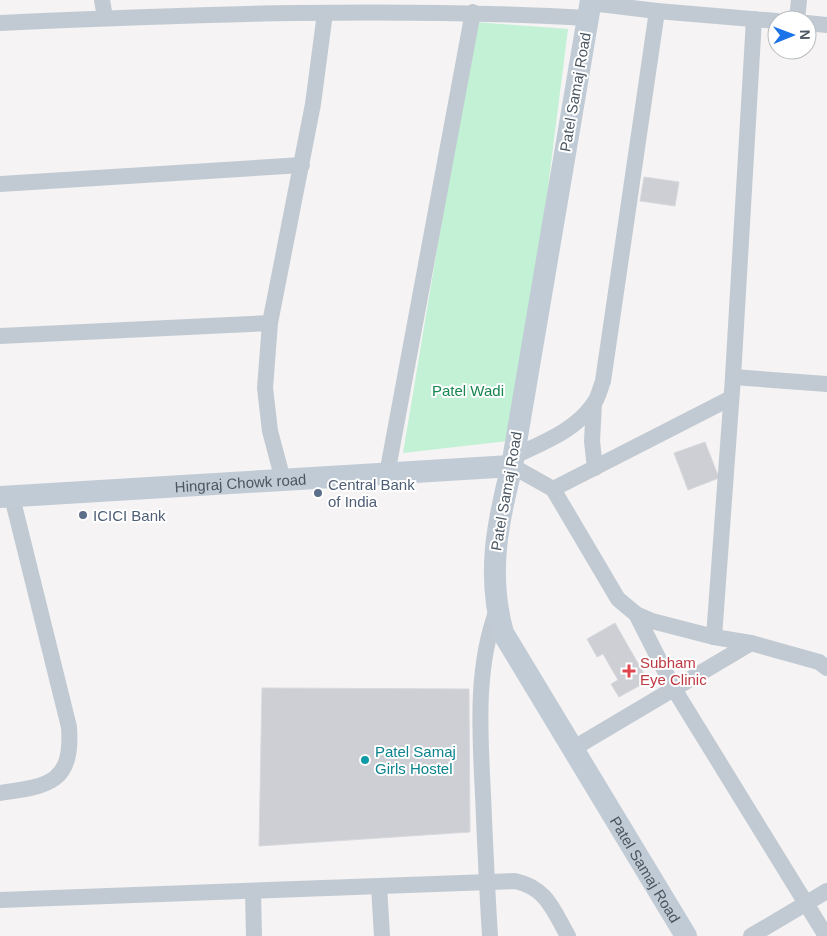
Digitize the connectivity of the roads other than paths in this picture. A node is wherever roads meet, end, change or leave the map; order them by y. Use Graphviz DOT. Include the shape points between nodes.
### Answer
graph roads {
  1 [pos="102,0"];
  2 [pos="248,6"];
  3 [pos="406,6"];
  4 [pos="513,7"];
  5 [pos="590,7"];
  6 [pos="483,8"];
  7 [pos="657,11"];
  8 [pos="325,13"];
  9 [pos="105,17"];
  10 [pos="754,19"];
  11 [pos="767,20"];
  12 [pos="0,24"];
  13 [pos="302,165"];
  14 [pos="0,184"];
  15 [pos="270,323"];
  16 [pos="0,336"];
  17 [pos="733,377"];
  18 [pos="827,384"];
  19 [pos="731,398"];
  20 [pos="594,403"];
  21 [pos="512,462"];
  22 [pos="595,468"];
  23 [pos="387,474"];
  24 [pos="283,480"];
  25 [pos="553,489"];
  26 [pos="6,497"];
  27 [pos="497,610"];
  28 [pos="636,614"];
  29 [pos="714,637"];
  30 [pos="751,643"];
  31 [pos="827,668"];
  32 [pos="674,689"];
  33 [pos="574,748"];
  34 [pos="0,793"];
  35 [pos="487,882"];
  36 [pos="379,886"];
  37 [pos="252,891"];
  38 [pos="827,891"];
  39 [pos="0,900"];
  40 [pos="806,904"];
  41 [pos="254,936"];
  42 [pos="382,936"];
  43 [pos="490,936"];
  44 [pos="568,936"];
  45 [pos="686,936"];
  46 [pos="751,936"];
  47 [pos="826,936"];
  1 -- 9 [label="street"];
  2 -- 8 [label="street"];
  2 -- 9 [label="street"];
  3 -- 6 [label="street"];
  3 -- 8 [label="street"];
  4 -- 5 [label="street"];
  4 -- 6 [label="street"];
  5 -- 7 [label="street"];
  5 -- 21 [label="street, Patel Samaj Road"];
  6 -- 23 [label="street"];
  7 -- 10 [label="street"];
  7 -- 20 [label="street" via="604,381"];
  8 -- 13 [label="street"];
  9 -- 12 [label="street"];
  10 -- 11 [label="street"];
  10 -- 17 [label="street"];
  13 -- 14 [label="street"];
  13 -- 15 [label="street"];
  15 -- 16 [label="street"];
  15 -- 24 [label="street" via="265,388 270,431"];
  17 -- 18 [label="street"];
  17 -- 19 [label="street"];
  19 -- 22 [label="street"];
  19 -- 29 [label="street"];
  20 -- 21 [label="street" via="577,422"];
  20 -- 22 [label="street" via="592,441"];
  21 -- 23 [label="street, Hingraj Chowk road"];
  21 -- 25 [label="street"];
  21 -- 27 [label="street, Patel Samaj Road" via="496,534 494,574"];
  22 -- 25 [label="street"];
  23 -- 24 [label="street, Hingraj Chowk road"];
  24 -- 26 [label="street, Hingraj Chowk road"];
  25 -- 28 [label="street" via="618,600"];
  26 -- 34 [label="street" via="69,727 70,747 64,769 53,781 37,788"];
  27 -- 33 [label="street, Patel Samaj Road" via="503,633"];
  27 -- 35 [label="street" via="489,631 484,662 480,729"];
  28 -- 29 [label="street"];
  28 -- 32 [label="street"];
  29 -- 30 [label="street"];
  30 -- 31 [label="street" via="819,662"];
  30 -- 32 [label="street"];
  32 -- 33 [label="street"];
  32 -- 40 [label="street"];
  33 -- 45 [label="street, Patel Samaj Road"];
  35 -- 36 [label="street"];
  35 -- 43 [label="street"];
  35 -- 44 [label="street" via="515,881 538,890"];
  36 -- 37 [label="street"];
  36 -- 42 [label="street"];
  37 -- 39 [label="street"];
  37 -- 41 [label="street"];
  38 -- 40 [label="street"];
  40 -- 46 [label="street"];
  40 -- 47 [label="street"];
}
